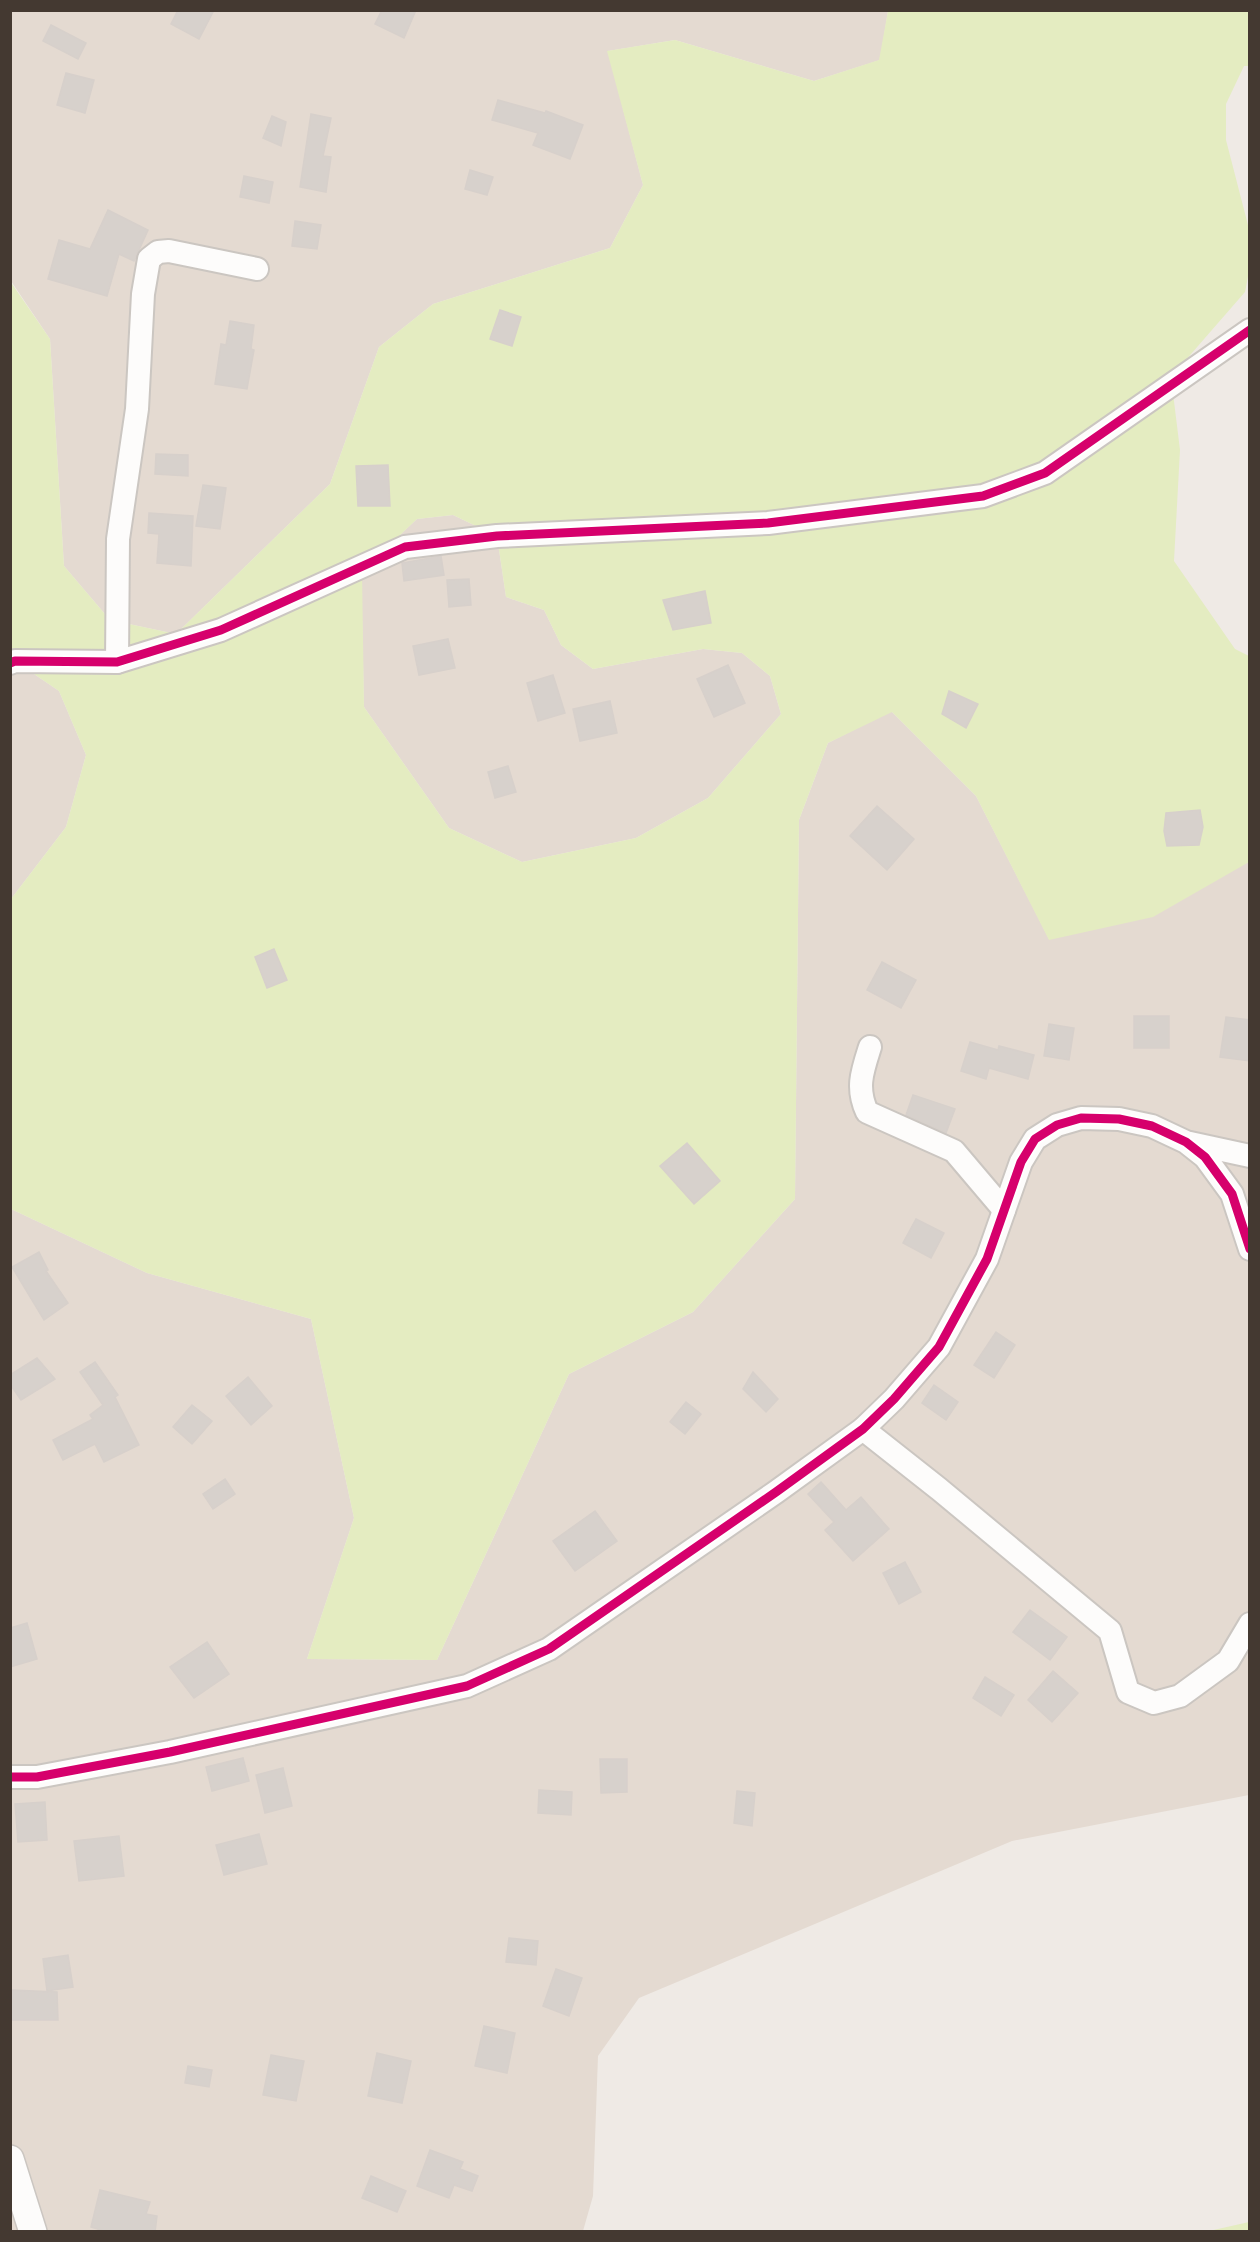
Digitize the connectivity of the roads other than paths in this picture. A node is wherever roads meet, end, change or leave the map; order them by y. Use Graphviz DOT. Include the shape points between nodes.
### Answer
graph roads {
  1 [pos="257,269"];
  2 [pos="1250,330"];
  3 [pos="117,662"];
  4 [pos="10,663"];
  5 [pos="870,1047"];
  6 [pos="1186,1142"];
  7 [pos="1250,1156"];
  8 [pos="1004,1210"];
  9 [pos="1250,1249"];
  10 [pos="863,1429"];
  11 [pos="1250,1624"];
  12 [pos="10,1778"];
  13 [pos="10,2159"];
  14 [pos="33,2232"];
  1 -- 3 [label="street" via="169,251 158,252 149,259 143,294 137,409 117,539"];
  2 -- 3 [label="street" via="1045,473 983,496 768,523 497,536 405,547 221,630"];
  3 -- 4 [label="street"];
  5 -- 8 [label="street" via="860,1081 867,1112 954,1151"];
  6 -- 7 [label="street"];
  6 -- 8 [label="street" via="1152,1126 1119,1119 1081,1118 1057,1125 1035,1139 1021,1162"];
  6 -- 9 [label="street" via="1205,1157 1232,1194"];
  8 -- 10 [label="street" via="987,1259 939,1347"];
  10 -- 11 [label="street" via="1110,1631 1128,1692 1154,1703 1180,1696 1228,1661"];
  10 -- 12 [label="street" via="549,1649 467,1686 170,1752 37,1777"];
  13 -- 14 [label="street"];
}
